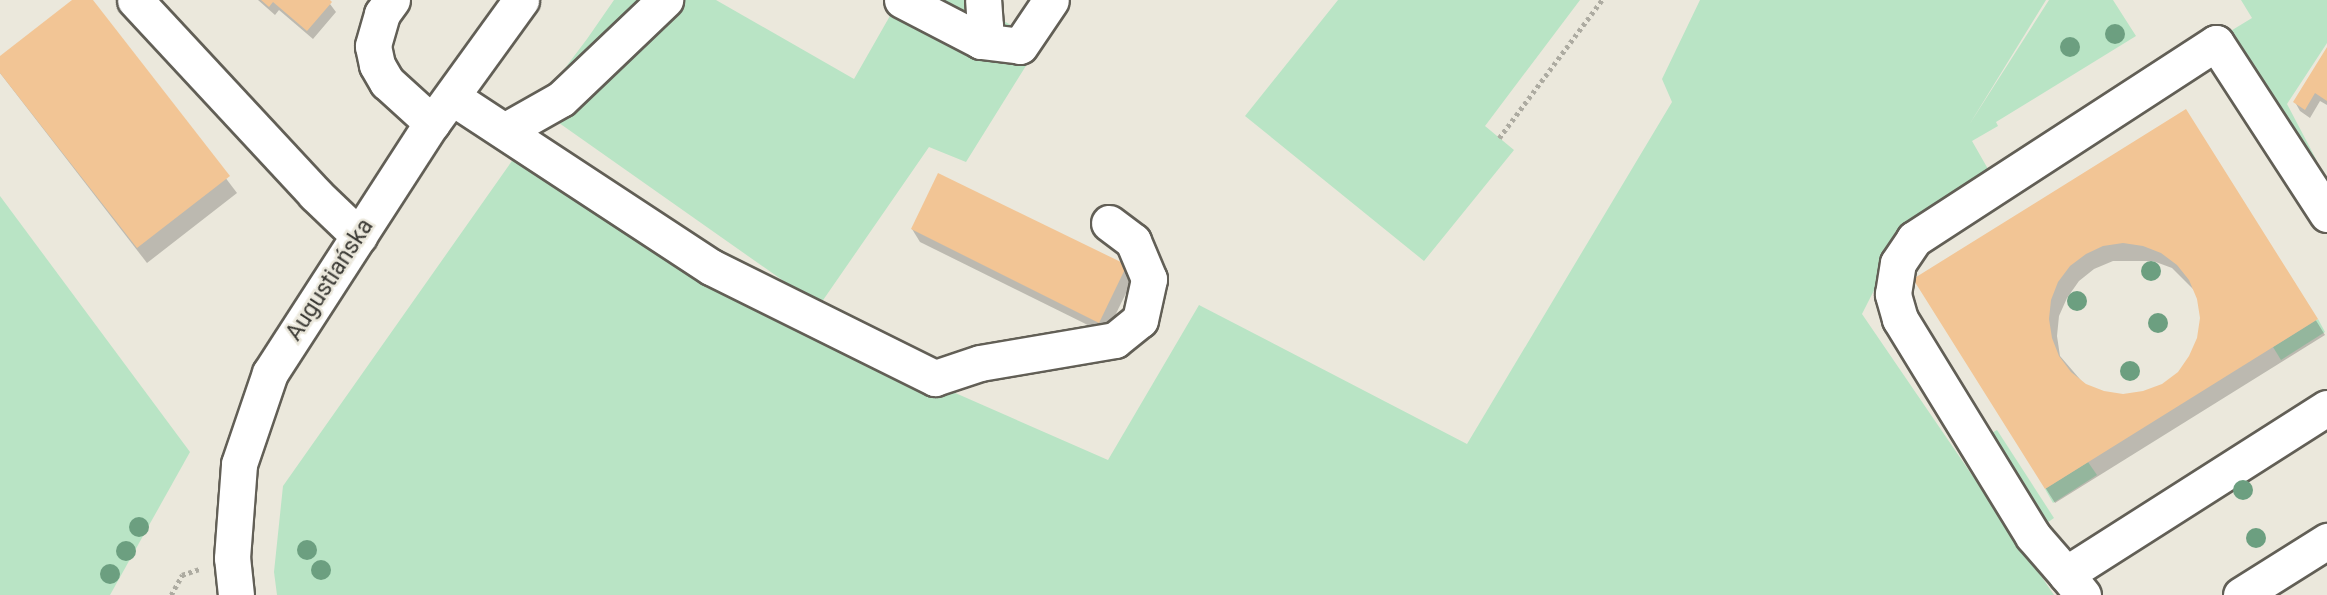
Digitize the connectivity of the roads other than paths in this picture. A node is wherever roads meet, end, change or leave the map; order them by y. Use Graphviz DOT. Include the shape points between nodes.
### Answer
graph roads {
  1 [pos="135,0"];
  2 [pos="391,0"];
  3 [pos="521,0"];
  4 [pos="665,0"];
  5 [pos="902,0"];
  6 [pos="983,0"];
  7 [pos="1051,0"];
  8 [pos="981,41"];
  9 [pos="442,110"];
  10 [pos="506,130"];
  11 [pos="2327,214"];
  12 [pos="1109,223"];
  13 [pos="359,236"];
  14 [pos="2327,408"];
  15 [pos="2327,541"];
  16 [pos="2075,584"];
  17 [pos="236,595"];
  18 [pos="2241,595"];
  1 -- 13 [label="street"];
  2 -- 9 [label="street" via="373,46 377,65 387,82"];
  3 -- 9 [label="street, Augustiańska"];
  4 -- 10 [label="street" via="561,99"];
  5 -- 8 [label="street"];
  6 -- 8 [label="street"];
  7 -- 8 [label="street" via="1020,46"];
  9 -- 10 [label="street"];
  9 -- 13 [label="street, Augustiańska"];
  10 -- 12 [label="street" via="711,268 935,378 980,363 1115,340 1140,320 1149,279 1133,241"];
  11 -- 16 [label="street" via="2216,43 1914,239 1898,262 1893,294 1900,319 2033,536"];
  13 -- 17 [label="street, Augustiańska" via="270,373 240,464 232,558"];
  14 -- 16 [label="street"];
  15 -- 18 [label="street"];
}
